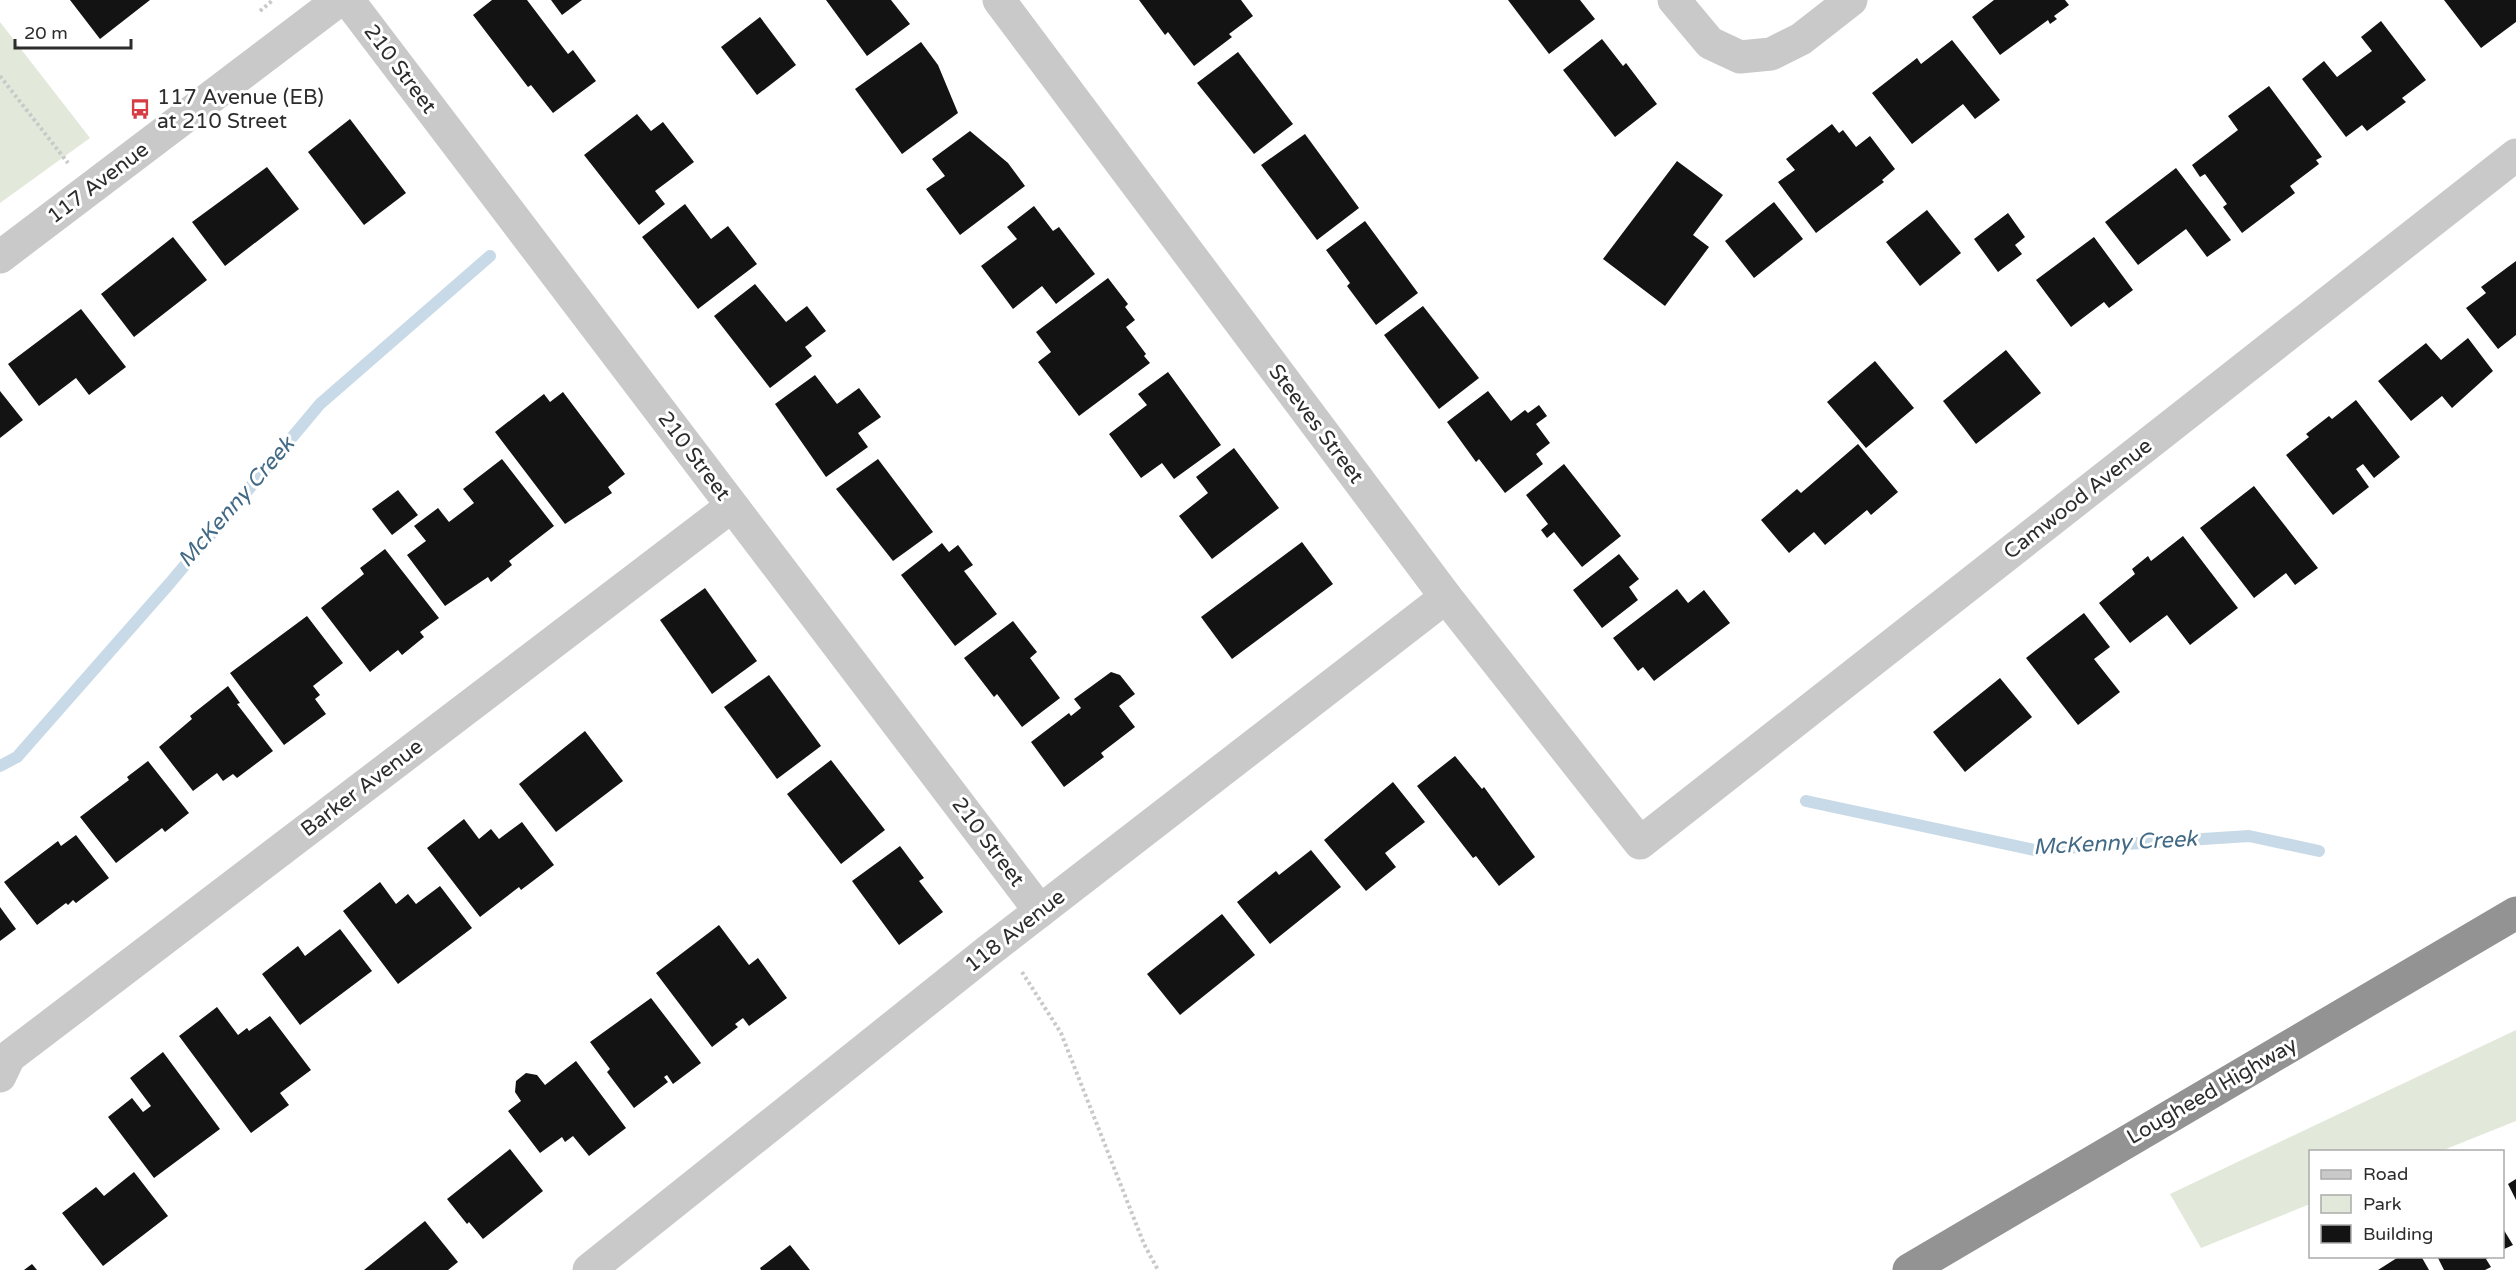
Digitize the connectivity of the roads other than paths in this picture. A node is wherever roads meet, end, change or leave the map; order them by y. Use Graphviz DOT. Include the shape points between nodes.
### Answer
graph roads {
  1 [pos="339,0"];
  2 [pos="348,0"];
  3 [pos="999,0"];
  4 [pos="1674,0"];
  5 [pos="1851,0"];
  6 [pos="2516,155"];
  7 [pos="0,257"];
  8 [pos="732,506"];
  9 [pos="1446,597"];
  10 [pos="1640,843"];
  11 [pos="1041,911"];
  12 [pos="2516,913"];
  13 [pos="0,1076"];
  14 [pos="589,1270"];
  15 [pos="1909,1270"];
  1 -- 7 [label="street, 117 Avenue"];
  2 -- 8 [label="street, 210 Street"];
  3 -- 9 [label="street, Steeves Street"];
  4 -- 5 [label="street" via="1710,43 1740,57 1771,54 1801,39"];
  6 -- 10 [label="street, Camwood Avenue"];
  8 -- 11 [label="street, 210 Street"];
  8 -- 13 [label="street, Barker Avenue" via="9,1057"];
  9 -- 10 [label="street, Steeves Street"];
  9 -- 11 [label="street, 118 Avenue"];
  11 -- 14 [label="street, 118 Avenue"];
  12 -- 15 [label="highway, Lougheed Highway"];
}
